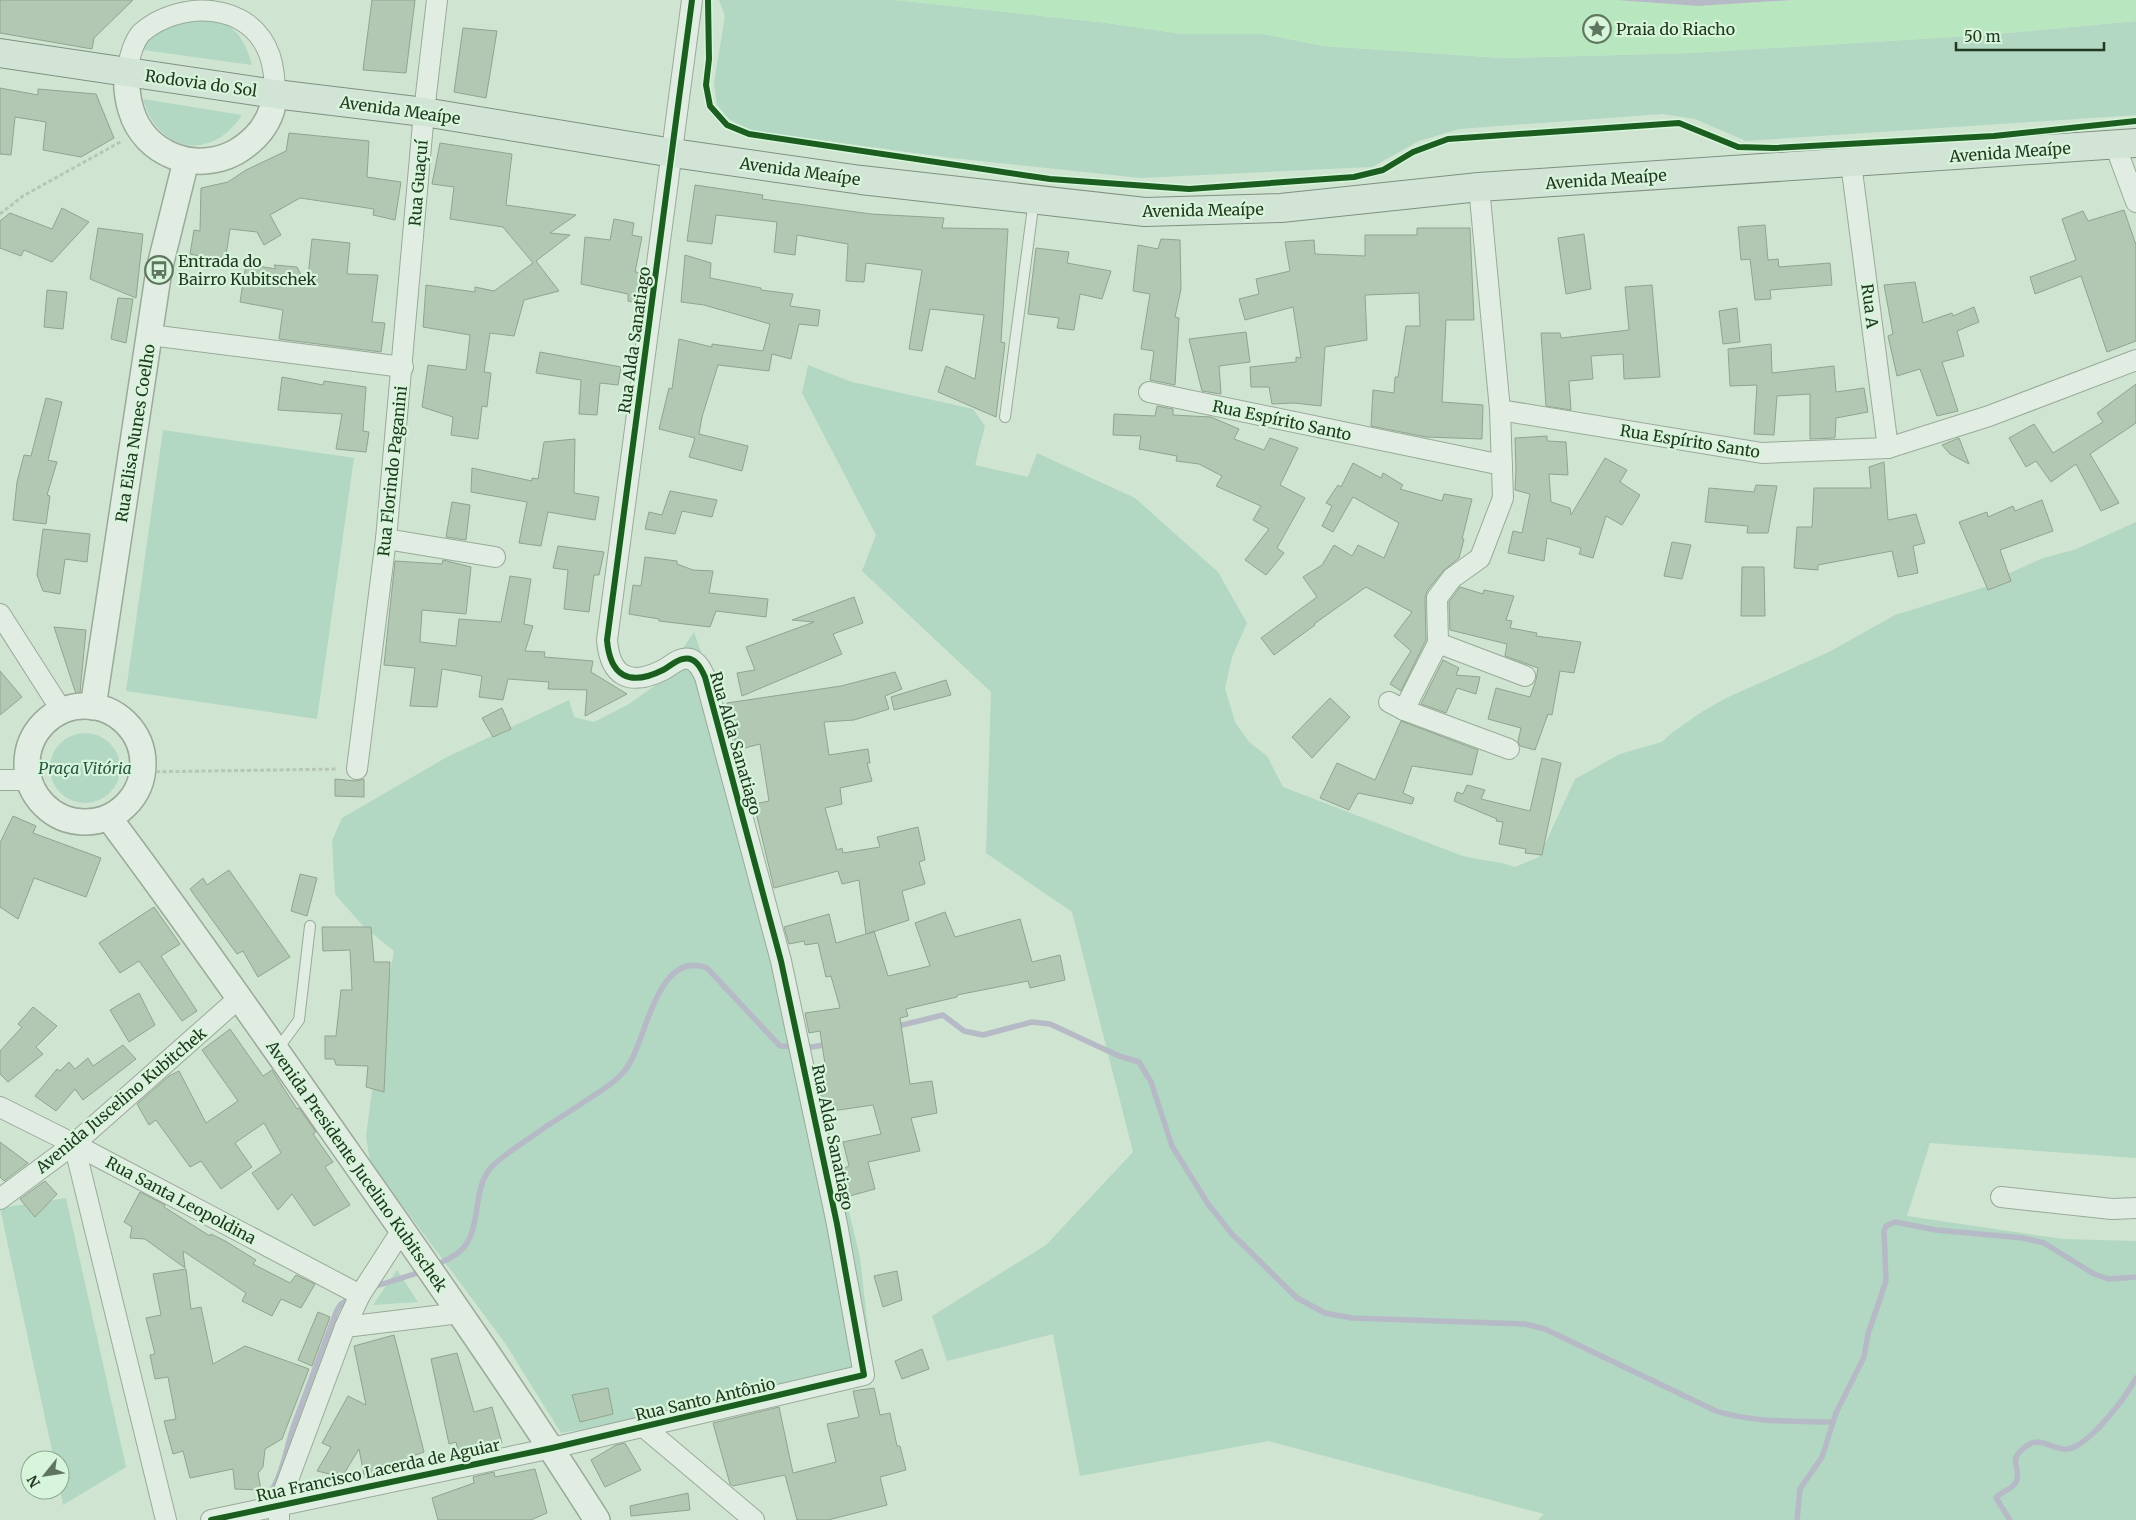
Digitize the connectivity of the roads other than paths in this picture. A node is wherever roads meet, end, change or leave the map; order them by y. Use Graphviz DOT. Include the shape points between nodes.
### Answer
graph roads {
  1 [pos="437,0"];
  2 [pos="692,0"];
  3 [pos="213,2"];
  4 [pos="0,53"];
  5 [pos="127,72"];
  6 [pos="274,94"];
  7 [pos="424,112"];
  8 [pos="2126,144"];
  9 [pos="673,153"];
  10 [pos="186,161"];
  11 [pos="1851,163"];
  12 [pos="1480,187"];
  13 [pos="1034,199"];
  14 [pos="2136,202"];
  15 [pos="150,335"];
  16 [pos="2136,360"];
  17 [pos="402,367"];
  18 [pos="1150,392"];
  19 [pos="1500,410"];
  20 [pos="1006,416"];
  21 [pos="1888,448"];
  22 [pos="1502,465"];
  23 [pos="386,540"];
  24 [pos="495,557"];
  25 [pos="0,614"];
  26 [pos="1438,643"];
  27 [pos="1525,676"];
  28 [pos="93,707"];
  29 [pos="62,711"];
  30 [pos="1509,749"];
  31 [pos="357,769"];
  32 [pos="0,780"];
  33 [pos="30,780"];
  34 [pos="109,818"];
  35 [pos="310,926"];
  36 [pos="239,998"];
  37 [pos="277,1051"];
  38 [pos="0,1107"];
  39 [pos="74,1144"];
  40 [pos="2001,1197"];
  41 [pos="0,1199"];
  42 [pos="2136,1208"];
  43 [pos="402,1230"];
  44 [pos="360,1295"];
  45 [pos="460,1313"];
  46 [pos="346,1327"];
  47 [pos="864,1375"];
  48 [pos="645,1428"];
  49 [pos="552,1448"];
  50 [pos="279,1512"];
  51 [pos="166,1520"];
  52 [pos="211,1520"];
  53 [pos="597,1520"];
  54 [pos="754,1520"];
  1 -- 7 [label="street, Rua Guaçuí"];
  2 -- 9 [label="street, Rua Alda Sanatiago"];
  3 -- 5 [label="street" via="172,9 154,19 140,34 131,52"];
  3 -- 6 [label="street" via="248,22 261,36 275,74"];
  4 -- 5 [label="main road, Rodovia do Sol"];
  5 -- 6 [label="main road, Rodovia do Sol"];
  5 -- 10 [label="street" via="126,92 131,112 141,130 168,155"];
  6 -- 7 [label="main road, Avenida Meaípe"];
  6 -- 10 [label="street" via="270,114 260,132 245,146 227,157 207,162"];
  7 -- 9 [label="main road, Avenida Meaípe"];
  7 -- 17 [label="street, Rua Guaçuí"];
  8 -- 11 [label="main road, Avenida Meaípe"];
  8 -- 14 [label="street"];
  9 -- 13 [label="main road, Avenida Meaípe" via="861,180"];
  9 -- 47 [label="street, Rua Alda Sanatiago" via="607,640 609,655 622,676 634,679 648,677 683,658 693,660 705,677 781,961 837,1224"];
  10 -- 15 [label="street, Rua Elisa Nunes Coelho" via="159,270"];
  11 -- 12 [label="main road, Avenida Meaípe"];
  11 -- 21 [label="street, Rua A"];
  12 -- 13 [label="main road, Avenida Meaípe" via="1281,208 1232,210 1145,212"];
  12 -- 19 [label="street"];
  13 -- 20 [label="lane"];
  15 -- 17 [label="street, Rua Florindo Paganini"];
  15 -- 28 [label="street, Rua Elisa Nunes Coelho"];
  16 -- 21 [label="street, Rua Espírito Santo" via="1989,416"];
  17 -- 23 [label="street, Rua Florindo Paganini"];
  18 -- 22 [label="street, Rua Espírito Santo"];
  19 -- 21 [label="street, Rua Espírito Santo" via="1762,453"];
  19 -- 22 [label="street"];
  22 -- 26 [label="street" via="1503,498 1480,558 1452,578 1436,598"];
  23 -- 24 [label="street"];
  23 -- 31 [label="street, Rua Florindo Paganini"];
  25 -- 29 [label="street"];
  26 -- 27 [label="street"];
  26 -- 30 [label="street" via="1396,706"];
  28 -- 29 [label="street"];
  28 -- 34 [label="street" via="111,712 125,722 136,736 143,754 143,772 137,791 126,807"];
  29 -- 33 [label="street" via="40,728 31,744"];
  32 -- 33 [label="street"];
  33 -- 34 [label="street" via="38,798 52,812 70,821 90,823"];
  34 -- 36 [label="street, Avenida Presidente Jucelino Kubitschek"];
  35 -- 37 [label="lane" via="299,1020"];
  36 -- 37 [label="street, Avenida Presidente Jucelino Kubitschek"];
  36 -- 39 [label="street, Avenida Juscelino Kubitchek"];
  37 -- 43 [label="street, Avenida Presidente Jucelino Kubitschek"];
  38 -- 39 [label="street, Rua Santa Leopoldina"];
  39 -- 41 [label="street, Avenida Juscelino Kubitchek"];
  39 -- 44 [label="street, Rua Santa Leopoldina"];
  39 -- 51 [label="street"];
  40 -- 42 [label="street" via="2112,1209"];
  43 -- 44 [label="street"];
  43 -- 45 [label="street, Avenida Presidente Jucelino Kubitschek"];
  44 -- 46 [label="street"];
  45 -- 46 [label="street"];
  45 -- 49 [label="street, Avenida Presidente Jucelino Kubitschek"];
  46 -- 50 [label="street"];
  47 -- 48 [label="street, Rua Santo Antônio"];
  48 -- 49 [label="street, Rua Santo Antônio"];
  48 -- 54 [label="street, Rua Santo Antônio"];
  49 -- 50 [label="street, Rua Francisco Lacerda de Aguiar"];
  49 -- 53 [label="street, Avenida Presidente Jucelino Kubitschek"];
  50 -- 52 [label="street, Rua Francisco Lacerda de Aguiar"];
}
